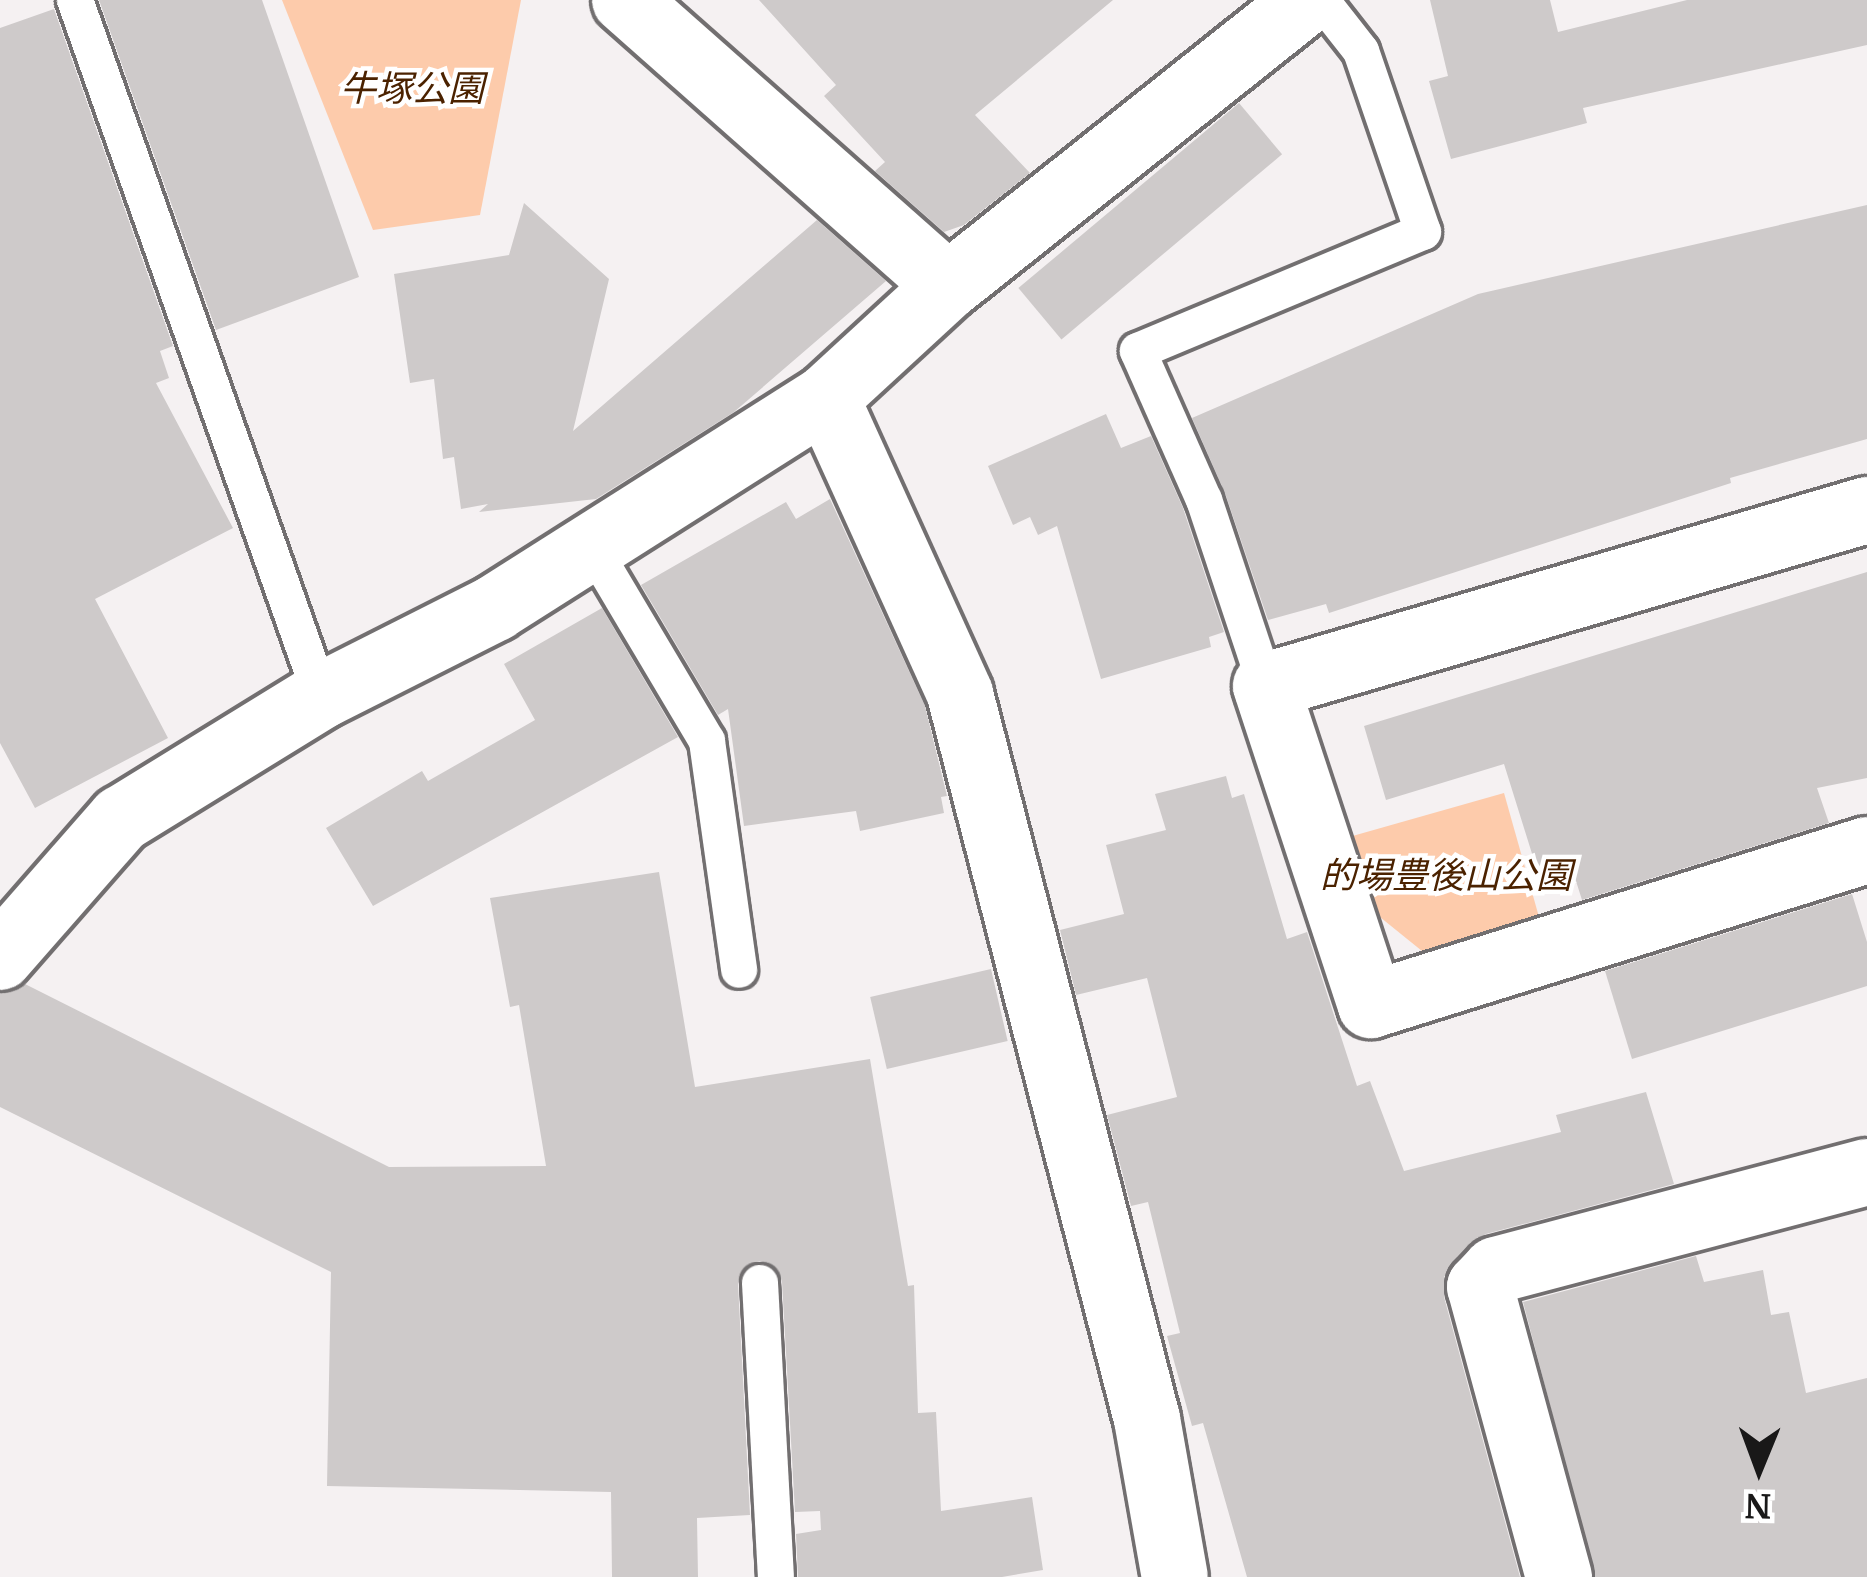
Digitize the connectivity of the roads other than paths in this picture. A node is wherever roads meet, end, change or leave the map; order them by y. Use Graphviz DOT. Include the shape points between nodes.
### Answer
graph roads {
  1 [pos="75,0"];
  2 [pos="625,0"];
  3 [pos="1307,0"];
  4 [pos="1321,0"];
  5 [pos="948,286"];
  6 [pos="826,398"];
  7 [pos="1867,511"];
  8 [pos="593,549"];
  9 [pos="1266,686"];
  10 [pos="321,696"];
  11 [pos="1867,850"];
  12 [pos="0,957"];
  13 [pos="739,970"];
  14 [pos="1867,1172"];
  15 [pos="760,1283"];
  16 [pos="776,1577"];
  17 [pos="1175,1577"];
  18 [pos="1559,1577"];
  1 -- 10 [label="lane"];
  2 -- 5 [label="street"];
  3 -- 5 [label="street"];
  4 -- 9 [label="lane" via="1361,52 1423,232 1138,351 1204,500"];
  5 -- 6 [label="street"];
  6 -- 8 [label="street"];
  6 -- 17 [label="street" via="960,694 1147,1419"];
  7 -- 9 [label="street"];
  8 -- 10 [label="street"];
  8 -- 13 [label="lane" via="707,741"];
  9 -- 11 [label="street" via="1371,1005"];
  10 -- 12 [label="street" via="121,819"];
  14 -- 18 [label="street" via="1496,1270 1480,1287"];
  15 -- 16 [label="lane"];
}
